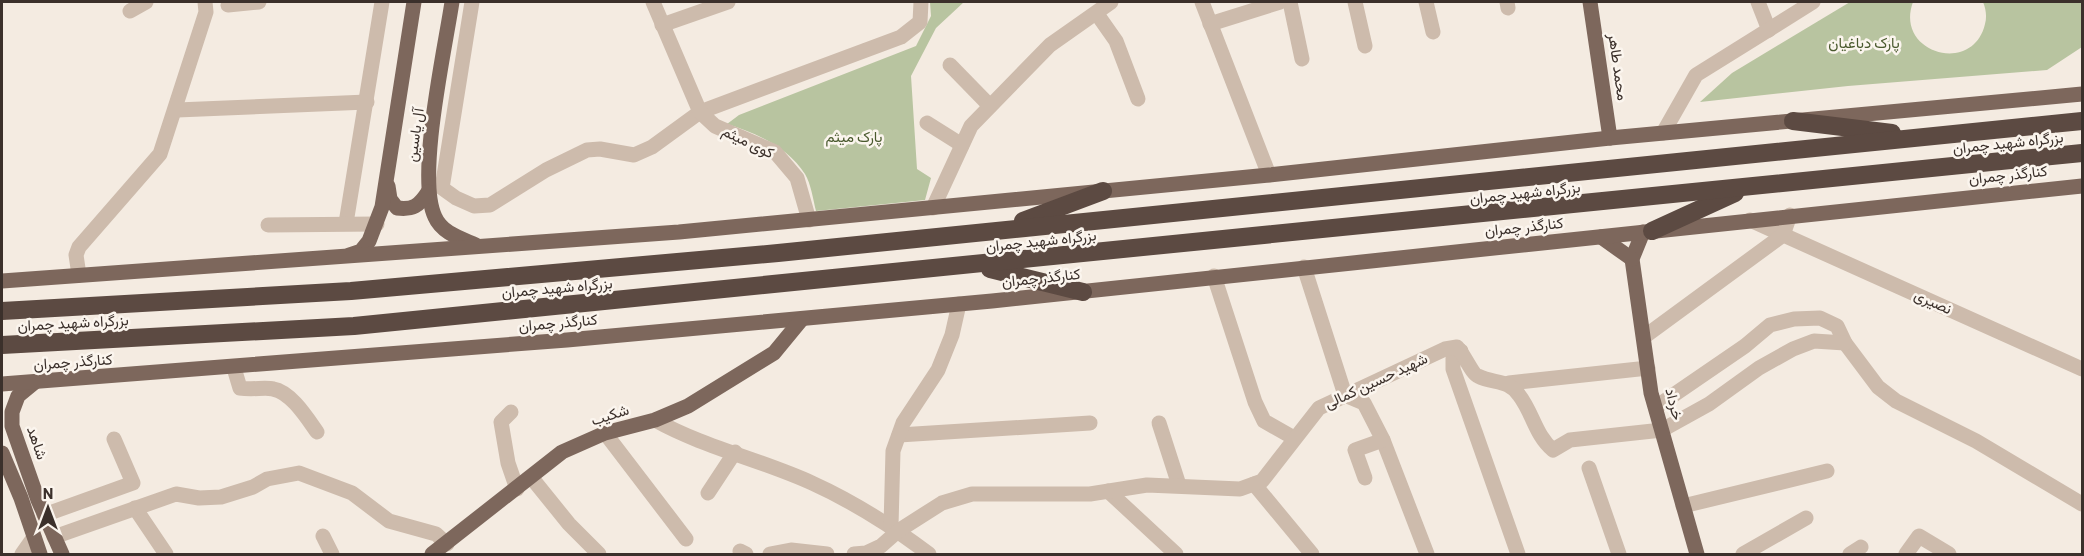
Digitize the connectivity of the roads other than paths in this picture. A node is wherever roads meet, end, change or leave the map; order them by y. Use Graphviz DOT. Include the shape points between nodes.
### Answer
graph roads {
  1 [pos="146,2"];
  2 [pos="205,2"];
  3 [pos="259,2"];
  4 [pos="382,2"];
  5 [pos="414,2"];
  6 [pos="452,2"];
  7 [pos="472,2"];
  8 [pos="652,2"];
  9 [pos="728,2"];
  10 [pos="921,2"];
  11 [pos="1111,2"];
  12 [pos="1202,2"];
  13 [pos="1280,2"];
  14 [pos="1290,2"];
  15 [pos="1355,2"];
  16 [pos="1426,2"];
  17 [pos="1590,2"];
  18 [pos="1758,2"];
  19 [pos="1813,2"];
  20 [pos="228,5"];
  21 [pos="130,11"];
  22 [pos="1097,14"];
  23 [pos="1210,24"];
  24 [pos="662,26"];
  25 [pos="1769,30"];
  26 [pos="1433,32"];
  27 [pos="1365,46"];
  28 [pos="1302,59"];
  29 [pos="950,65"];
  30 [pos="2082,94"];
  31 [pos="1138,99"];
  32 [pos="367,102"];
  33 [pos="990,106"];
  34 [pos="177,110"];
  35 [pos="700,112"];
  36 [pos="1792,121"];
  37 [pos="2082,121"];
  38 [pos="927,123"];
  39 [pos="1663,133"];
  40 [pos="1926,137"];
  41 [pos="1610,138"];
  42 [pos="962,146"];
  43 [pos="2082,153"];
  44 [pos="1269,175"];
  45 [pos="386,181"];
  46 [pos="1747,186"];
  47 [pos="2082,186"];
  48 [pos="435,190"];
  49 [pos="1103,191"];
  50 [pos="933,208"];
  51 [pos="1790,215"];
  52 [pos="810,220"];
  53 [pos="1750,220"];
  54 [pos="346,223"];
  55 [pos="377,224"];
  56 [pos="268,225"];
  57 [pos="998,231"];
  58 [pos="1647,232"];
  59 [pos="1783,235"];
  60 [pos="1601,237"];
  61 [pos="481,247"];
  62 [pos="346,256"];
  63 [pos="1632,259"];
  64 [pos="976,266"];
  65 [pos="1304,267"];
  66 [pos="79,275"];
  67 [pos="1214,276"];
  68 [pos="2,279"];
  69 [pos="1083,292"];
  70 [pos="959,304"];
  71 [pos="2,311"];
  72 [pos="802,319"];
  73 [pos="1644,337"];
  74 [pos="1845,343"];
  75 [pos="2,345"];
  76 [pos="1461,351"];
  77 [pos="234,368"];
  78 [pos="1648,368"];
  79 [pos="2082,369"];
  80 [pos="35,382"];
  81 [pos="2,384"];
  82 [pos="1509,384"];
  83 [pos="1344,395"];
  84 [pos="1656,407"];
  85 [pos="511,412"];
  86 [pos="655,420"];
  87 [pos="1090,423"];
  88 [pos="1159,423"];
  89 [pos="1662,430"];
  90 [pos="317,432"];
  91 [pos="605,433"];
  92 [pos="899,435"];
  93 [pos="1294,438"];
  94 [pos="114,439"];
  95 [pos="1383,440"];
  96 [pos="18,445"];
  97 [pos="2,451"];
  98 [pos="735,452"];
  99 [pos="1589,468"];
  100 [pos="1827,471"];
  101 [pos="531,477"];
  102 [pos="1365,478"];
  103 [pos="1254,484"];
  104 [pos="1179,485"];
  105 [pos="517,489"];
  106 [pos="1108,491"];
  107 [pos="708,493"];
  108 [pos="2082,504"];
  109 [pos="1683,506"];
  110 [pos="135,508"];
  111 [pos="44,515"];
  112 [pos="1806,518"];
  113 [pos="895,529"];
  114 [pos="323,536"];
  115 [pos="34,537"];
  116 [pos="54,537"];
  117 [pos="686,539"];
  118 [pos="440,552"];
  119 [pos="22,555"];
  120 [pos="40,555"];
  121 [pos="62,555"];
  122 [pos="166,555"];
  123 [pos="332,555"];
  124 [pos="599,555"];
  125 [pos="770,555"];
  126 [pos="827,555"];
  127 [pos="854,555"];
  128 [pos="929,555"];
  129 [pos="1176,555"];
  130 [pos="1312,555"];
  131 [pos="1427,555"];
  132 [pos="1518,555"];
  133 [pos="1619,555"];
  134 [pos="1697,555"];
  135 [pos="1743,555"];
  136 [pos="1906,555"];
  137 [pos="1949,555"];
  1 -- 21 [label="street"];
  2 -- 34 [label="street" via="206,12"];
  3 -- 20 [label="street"];
  4 -- 32 [label="street"];
  5 -- 45 [label="main road, آل یاسین"];
  6 -- 48 [label="main road, آل یاسین" via="429,153"];
  7 -- 48 [label="street"];
  8 -- 24 [label="street, کوی میثم"];
  9 -- 24 [label="street"];
  10 -- 35 [label="street" via="920,22 901,37"];
  11 -- 22 [label="street"];
  12 -- 23 [label="street"];
  13 -- 23 [label="street"];
  14 -- 28 [label="street"];
  15 -- 27 [label="street"];
  16 -- 26 [label="street"];
  17 -- 41 [label="main road, محمد طاهر"];
  18 -- 25 [label="street"];
  19 -- 25 [label="street"];
  22 -- 31 [label="street" via="1116,41"];
  22 -- 33 [label="street" via="1050,45"];
  23 -- 44 [label="street"];
  24 -- 35 [label="street, کوی میثم"];
  25 -- 39 [label="street" via="1696,75"];
  29 -- 33 [label="street"];
  30 -- 36 [label="main road"];
  32 -- 34 [label="street"];
  32 -- 54 [label="street"];
  33 -- 42 [label="street" via="971,126"];
  34 -- 66 [label="street" via="160,154 79,247"];
  35 -- 48 [label="street" via="652,147 634,155 587,150 490,205 474,206"];
  35 -- 52 [label="street, کوی میثم" via="715,126 775,152 797,178"];
  36 -- 39 [label="main road"];
  36 -- 40 [label="highway"];
  37 -- 40 [label="highway, بزرگراه شهید چمران"];
  38 -- 42 [label="street"];
  39 -- 41 [label="main road"];
  40 -- 57 [label="highway, بزرگراه شهید چمران"];
  41 -- 44 [label="main road"];
  42 -- 50 [label="street"];
  43 -- 46 [label="highway, بزرگراه شهید چمران"];
  44 -- 49 [label="main road"];
  45 -- 48 [label="main road" via="390,199 397,208 410,210"];
  45 -- 55 [label="main road, آل یاسین"];
  46 -- 58 [label="highway" via="1694,214"];
  46 -- 64 [label="highway, بزرگراه شهید چمران"];
  47 -- 51 [label="main road, کنارگذر چمران"];
  48 -- 61 [label="main road, آل یاسین" via="435,219 450,234"];
  49 -- 50 [label="main road"];
  49 -- 57 [label="highway"];
  50 -- 52 [label="main road"];
  51 -- 53 [label="main road, کنارگذر چمران"];
  51 -- 59 [label="street"];
  52 -- 61 [label="main road"];
  53 -- 58 [label="main road, کنارگذر چمران"];
  53 -- 59 [label="street, نصیری"];
  54 -- 55 [label="street"];
  54 -- 56 [label="street"];
  55 -- 62 [label="main road, آل یاسین" via="361,251"];
  57 -- 71 [label="highway, بزرگراه شهید چمران" via="351,291"];
  58 -- 60 [label="main road, کنارگذر چمران"];
  58 -- 63 [label="main road"];
  59 -- 73 [label="street"];
  59 -- 79 [label="street, نصیری"];
  60 -- 63 [label="main road"];
  60 -- 65 [label="main road, کنارگذر چمران"];
  61 -- 62 [label="main road"];
  62 -- 66 [label="main road"];
  63 -- 73 [label="main road, خرداد"];
  64 -- 69 [label="highway"];
  64 -- 75 [label="highway, بزرگراه شهید چمران" via="354,326"];
  65 -- 67 [label="main road, کنارگذر چمران"];
  65 -- 83 [label="street"];
  66 -- 68 [label="main road"];
  67 -- 69 [label="main road, کنارگذر چمران"];
  67 -- 93 [label="street" via="1264,421"];
  69 -- 70 [label="main road, کنارگذر چمران"];
  70 -- 72 [label="main road, کنارگذر چمران"];
  70 -- 92 [label="street" via="952,336 938,370"];
  72 -- 77 [label="main road, کنارگذر چمران"];
  72 -- 86 [label="main road, شکیب" via="774,352 688,406"];
  73 -- 78 [label="main road, خرداد"];
  74 -- 84 [label="street" via="1837,326 1820,318 1770,325"];
  74 -- 89 [label="street" via="1814,341 1793,349"];
  74 -- 108 [label="street" via="1878,387 1896,401 1976,441"];
  76 -- 82 [label="street" via="1472,372"];
  76 -- 83 [label="street, شهید حسین کمالی" via="1457,347 1445,349"];
  76 -- 132 [label="street" via="1453,358 1453,369"];
  77 -- 80 [label="main road, کنارگذر چمران"];
  77 -- 90 [label="street" via="240,388 273,388 306,416"];
  78 -- 82 [label="street"];
  78 -- 84 [label="main road, خرداد"];
  80 -- 81 [label="main road, کنارگذر چمران"];
  80 -- 96 [label="main road, شاهد" via="23,390 12,412"];
  82 -- 89 [label="street" via="1553,450 1570,440"];
  83 -- 93 [label="street, شهید حسین کمالی" via="1318,408"];
  83 -- 95 [label="street" via="1364,403"];
  84 -- 89 [label="main road, خرداد"];
  85 -- 105 [label="street" via="501,422"];
  86 -- 91 [label="main road, شکیب"];
  86 -- 98 [label="street" via="676,432"];
  87 -- 92 [label="street"];
  88 -- 104 [label="street"];
  89 -- 109 [label="main road, خرداد"];
  91 -- 101 [label="main road, شکیب" via="562,452"];
  91 -- 117 [label="street"];
  92 -- 113 [label="street" via="892,451"];
  93 -- 103 [label="street, شهید حسین کمالی" via="1263,481"];
  94 -- 111 [label="street" via="133,483"];
  95 -- 102 [label="street" via="1355,450"];
  95 -- 131 [label="street"];
  96 -- 97 [label="main road"];
  96 -- 111 [label="main road, شاهد"];
  97 -- 115 [label="main road"];
  98 -- 107 [label="street"];
  98 -- 113 [label="street" via="813,483"];
  99 -- 133 [label="street"];
  100 -- 109 [label="street"];
  101 -- 105 [label="main road, شکیب"];
  101 -- 124 [label="street"];
  103 -- 104 [label="street" via="1240,489"];
  103 -- 130 [label="street"];
  104 -- 106 [label="street"];
  105 -- 118 [label="main road, شکیب"];
  106 -- 113 [label="street" via="972,494 942,503"];
  106 -- 129 [label="street"];
  109 -- 134 [label="main road, خرداد"];
  110 -- 116 [label="street"];
  110 -- 118 [label="street" via="176,494 221,497 253,488 267,479 299,473 352,493 389,521 436,534"];
  110 -- 122 [label="street"];
  111 -- 116 [label="main road, شاهد"];
  112 -- 135 [label="street"];
  113 -- 127 [label="street" via="874,550"];
  113 -- 128 [label="street"];
  114 -- 123 [label="street"];
  115 -- 119 [label="street"];
  115 -- 120 [label="main road"];
  116 -- 121 [label="main road, شاهد"];
  125 -- 126 [label="street" via="791,550"];
  136 -- 137 [label="street" via="1919,536"];
}
